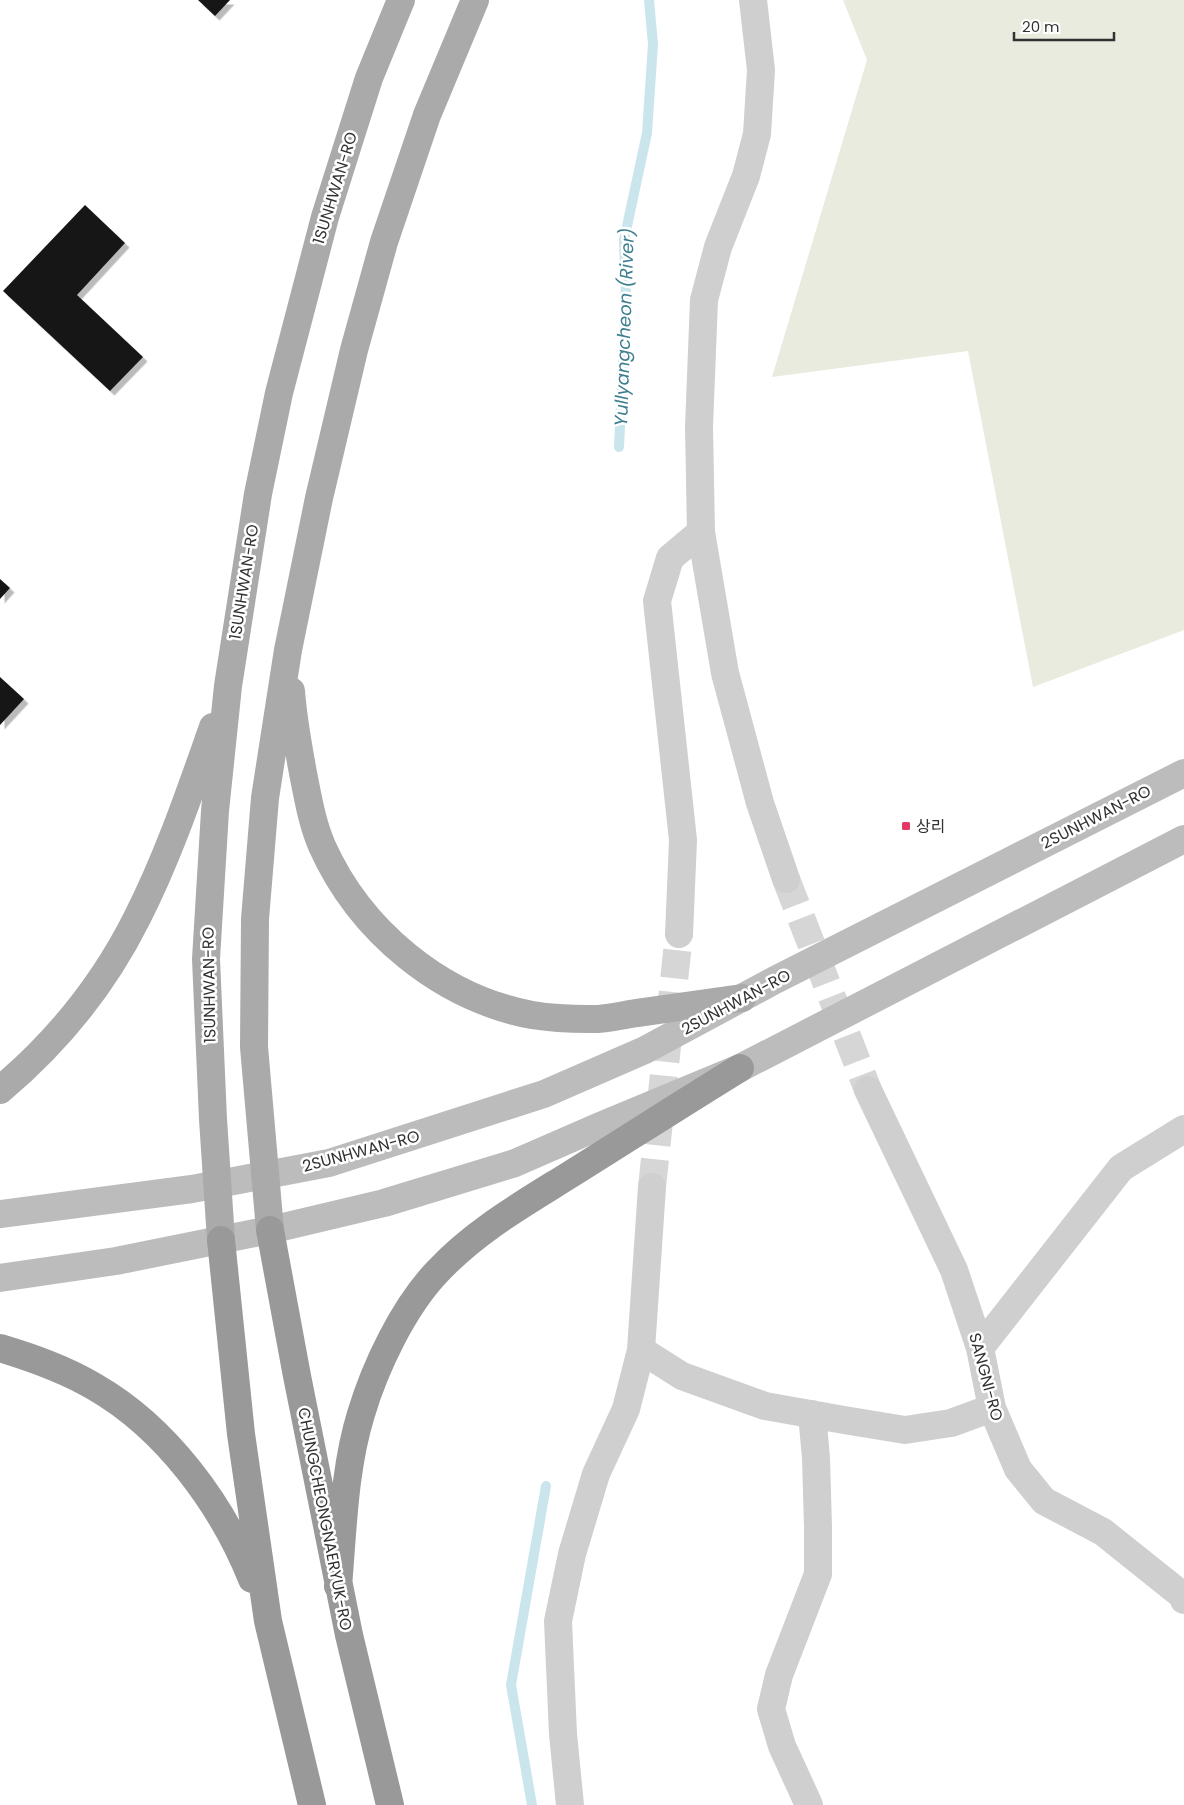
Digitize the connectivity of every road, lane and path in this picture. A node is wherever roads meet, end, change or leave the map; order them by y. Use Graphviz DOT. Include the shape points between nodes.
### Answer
graph roads {
  1 [pos="402,0"];
  2 [pos="475,0"];
  3 [pos="753,0"];
  4 [pos="702,532"];
  5 [pos="288,650"];
  6 [pos="228,686"];
  7 [pos="1184,772"];
  8 [pos="1184,839"];
  9 [pos="786,879"];
  10 [pos="679,934"];
  11 [pos="742,998"];
  12 [pos="740,1068"];
  13 [pos="0,1090"];
  14 [pos="868,1090"];
  15 [pos="1184,1130"];
  16 [pos="265,1175"];
  17 [pos="217,1184"];
  18 [pos="652,1187"];
  19 [pos="0,1214"];
  20 [pos="270,1230"];
  21 [pos="222,1240"];
  22 [pos="0,1278"];
  23 [pos="0,1348"];
  24 [pos="980,1348"];
  25 [pos="641,1350"];
  26 [pos="992,1408"];
  27 [pos="812,1414"];
  28 [pos="338,1586"];
  29 [pos="1184,1600"];
  30 [pos="268,1621"];
  31 [pos="312,1805"];
  32 [pos="390,1805"];
  33 [pos="570,1805"];
  34 [pos="809,1805"];
  1 -- 6 [label="main road, 1SUNHWAN-RO" via="369,78 325,217 279,393 258,494"];
  2 -- 5 [label="main road" via="427,115 384,242 354,350"];
  3 -- 4 [label="street" via="761,70 758,134 746,176 718,247 704,300 699,427"];
  4 -- 9 [label="street" via="725,673 760,803"];
  4 -- 10 [label="street" via="670,558 658,601 683,840"];
  5 -- 11 [label="main road" via="292,707 301,760 310,809 322,845 340,881 362,910 415,964 478,998 533,1015 591,1020"];
  5 -- 16 [label="main road" via="265,798 255,919 254,1047"];
  6 -- 13 [label="main road" via="163,861 120,950 56,1037"];
  6 -- 17 [label="main road, 1SUNHWAN-RO" via="215,811 206,959"];
  7 -- 11 [label="street, 2SUNHWAN-RO"];
  8 -- 12 [label="street"];
  11 -- 16 [label="street, 2SUNHWAN-RO" via="645,1050 544,1094 329,1163"];
  12 -- 20 [label="street" via="515,1163 384,1203"];
  12 -- 28 [label="highway" via="486,1228 436,1273 418,1296 384,1352 360,1416 350,1461"];
  14 -- 24 [label="street, SANGNI-RO" via="954,1270"];
  15 -- 24 [label="street" via="1121,1168"];
  16 -- 17 [label="street"];
  16 -- 20 [label="main road"];
  17 -- 19 [label="street"];
  17 -- 21 [label="main road, 1SUNHWAN-RO"];
  18 -- 25 [label="street"];
  20 -- 21 [label="street"];
  20 -- 28 [label="highway, CHUNGCHEONGNAERYUK-RO"];
  21 -- 22 [label="street" via="116,1261"];
  21 -- 30 [label="highway" via="242,1434"];
  23 -- 30 [label="highway" via="67,1371 96,1387 122,1404 175,1454 224,1519"];
  24 -- 26 [label="street, SANGNI-RO"];
  25 -- 27 [label="street" via="682,1376 765,1406"];
  25 -- 33 [label="street" via="626,1409 596,1474 572,1554 558,1621"];
  26 -- 27 [label="street" via="951,1423 905,1430"];
  26 -- 29 [label="street, SANGNI-RO" via="1018,1469 1044,1501 1102,1532"];
  27 -- 34 [label="street" via="818,1574 778,1675 771,1709 782,1746"];
  28 -- 32 [label="highway, CHUNGCHEONGNAERYUK-RO"];
  30 -- 31 [label="highway"];
}
